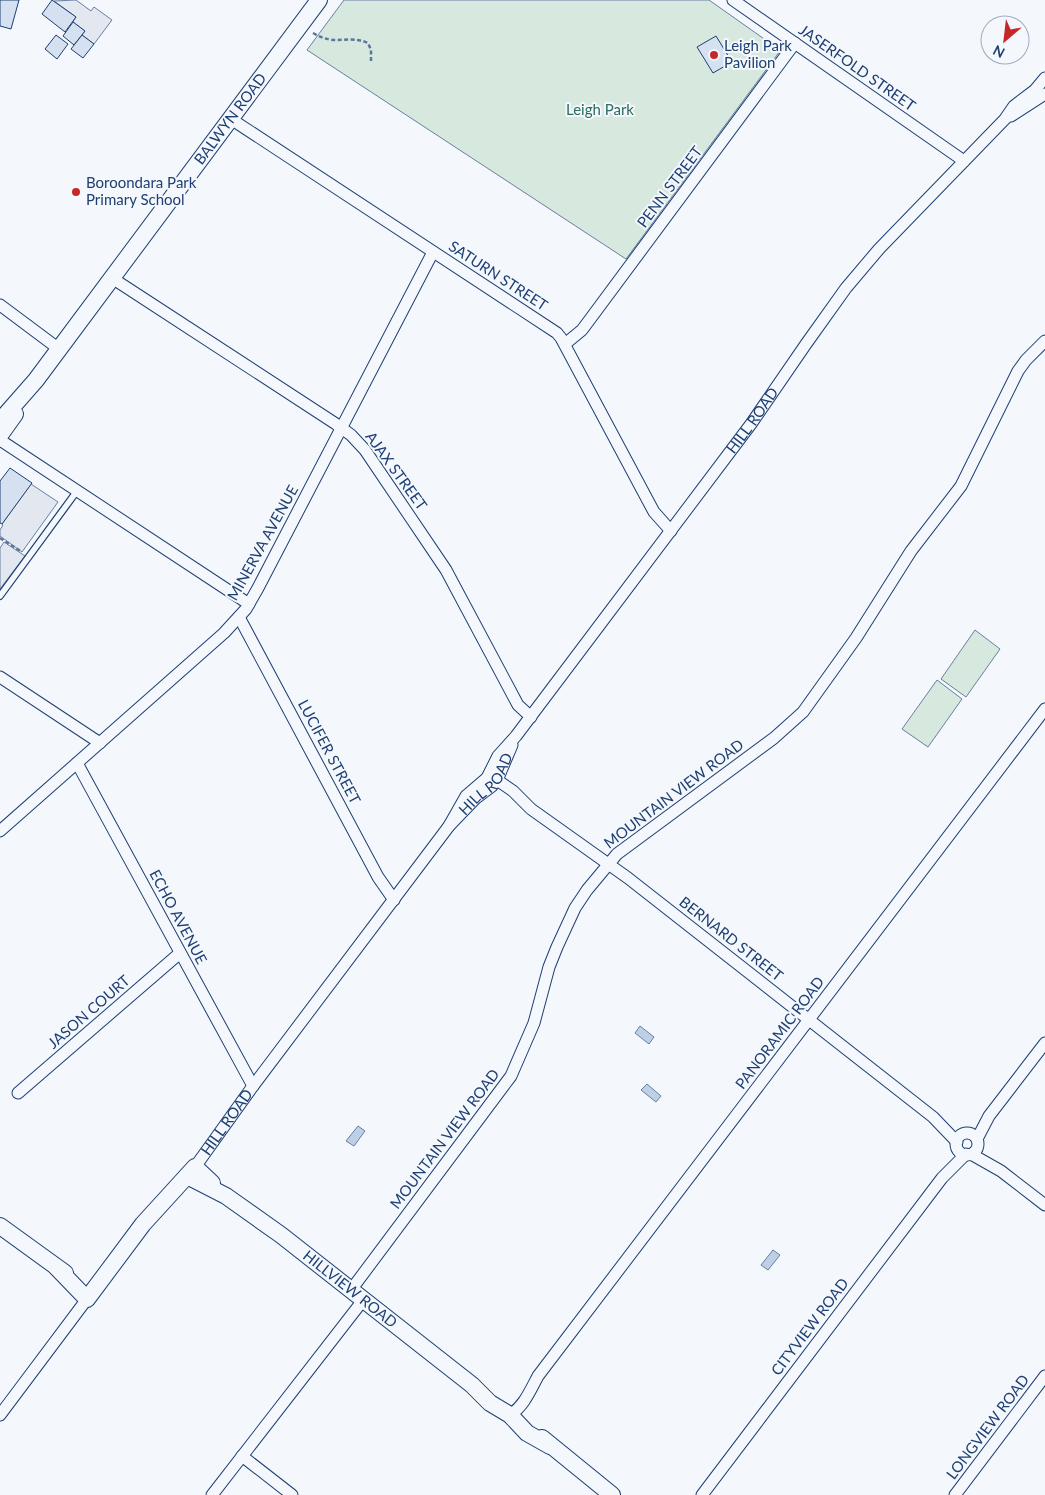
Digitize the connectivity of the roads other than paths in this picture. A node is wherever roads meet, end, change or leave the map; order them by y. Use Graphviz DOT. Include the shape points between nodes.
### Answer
graph roads {
  1 [pos="733,0"];
  2 [pos="320,1"];
  3 [pos="795,43"];
  4 [pos="1045,83"];
  5 [pos="1045,94"];
  6 [pos="231,119"];
  7 [pos="1005,119"];
  8 [pos="964,161"];
  9 [pos="433,252"];
  10 [pos="112,278"];
  11 [pos="0,305"];
  12 [pos="1045,342"];
  13 [pos="565,344"];
  14 [pos="59,349"];
  15 [pos="4,416"];
  16 [pos="342,428"];
  17 [pos="0,435"];
  18 [pos="0,440"];
  19 [pos="77,491"];
  20 [pos="671,531"];
  21 [pos="0,596"];
  22 [pos="249,604"];
  23 [pos="239,617"];
  24 [pos="0,677"];
  25 [pos="1045,709"];
  26 [pos="531,717"];
  27 [pos="100,743"];
  28 [pos="77,763"];
  29 [pos="492,781"];
  30 [pos="0,831"];
  31 [pos="608,863"];
  32 [pos="394,900"];
  33 [pos="180,952"];
  34 [pos="809,1019"];
  35 [pos="1045,1043"];
  36 [pos="252,1086"];
  37 [pos="18,1093"];
  38 [pos="968,1144"];
  39 [pos="191,1171"];
  40 [pos="1045,1205"];
  41 [pos="0,1226"];
  42 [pos="350,1290"];
  43 [pos="91,1294"];
  44 [pos="364,1300"];
  45 [pos="1045,1376"];
  46 [pos="513,1410"];
  47 [pos="0,1415"];
  48 [pos="242,1456"];
  49 [pos="212,1495"];
  50 [pos="292,1495"];
  51 [pos="612,1495"];
  52 [pos="702,1495"];
  53 [pos="955,1495"];
  1 -- 3 [label="street, JASERFOLD STREET"];
  2 -- 6 [label="street, BALWYN ROAD"];
  3 -- 8 [label="street, JASERFOLD STREET"];
  3 -- 13 [label="street, PENN STREET" via="582,330"];
  4 -- 7 [label="street, HILL ROAD" via="1014,106"];
  5 -- 7 [label="street, HILL ROAD"];
  6 -- 9 [label="street, SATURN STREET"];
  6 -- 10 [label="street, BALWYN ROAD"];
  7 -- 8 [label="street, HILL ROAD"];
  8 -- 20 [label="street, HILL ROAD" via="863,266"];
  9 -- 13 [label="street, SATURN STREET" via="550,328"];
  9 -- 16 [label="street, MINERVA AVENUE"];
  10 -- 14 [label="street, BALWYN ROAD"];
  10 -- 16 [label="street, AJAX STREET"];
  11 -- 14 [label="street"];
  12 -- 31 [label="street, MOUNTAIN VIEW ROAD" via="1018,371 962,486 902,564 856,638 803,712 774,738"];
  13 -- 20 [label="street, SATURN STREET" via="654,512"];
  14 -- 15 [label="street, BALWYN ROAD"];
  15 -- 17 [label="street, BALWYN ROAD"];
  16 -- 22 [label="street, MINERVA AVENUE"];
  16 -- 26 [label="street, AJAX STREET" via="365,450 434,551 518,705"];
  18 -- 19 [label="street"];
  19 -- 21 [label="lane"];
  19 -- 22 [label="street"];
  20 -- 26 [label="street, HILL ROAD"];
  22 -- 23 [label="street, MINERVA AVENUE"];
  23 -- 27 [label="street, MINERVA AVENUE"];
  23 -- 32 [label="street, LUCIFER STREET" via="378,877"];
  24 -- 27 [label="street"];
  25 -- 34 [label="street, PANORAMIC ROAD"];
  26 -- 29 [label="street, HILL ROAD" via="498,756"];
  27 -- 28 [label="street, MINERVA AVENUE"];
  28 -- 30 [label="street, MINERVA AVENUE"];
  28 -- 33 [label="street, ECHO AVENUE"];
  29 -- 31 [label="street, BERNARD STREET" via="514,801 531,809"];
  29 -- 32 [label="street, HILL ROAD" via="466,796 449,826"];
  31 -- 34 [label="street, BERNARD STREET"];
  31 -- 42 [label="street, MOUNTAIN VIEW ROAD" via="580,899 557,947 534,1023 512,1076"];
  32 -- 36 [label="street, HILL ROAD"];
  33 -- 36 [label="street, ECHO AVENUE"];
  33 -- 37 [label="street, JASON COURT"];
  34 -- 38 [label="street, BERNARD STREET"];
  34 -- 46 [label="street, PANORAMIC ROAD"];
  35 -- 38 [label="street, CITYVIEW ROAD"];
  36 -- 39 [label="street, HILL ROAD"];
  38 -- 40 [label="street, BERNARD STREET"];
  38 -- 52 [label="street, CITYVIEW ROAD"];
  39 -- 42 [label="street, HILLVIEW ROAD" via="288,1240"];
  39 -- 43 [label="street, HILL ROAD" via="143,1224"];
  41 -- 43 [label="street"];
  42 -- 44 [label="street, HILLVIEW ROAD"];
  43 -- 47 [label="street, HILL ROAD"];
  44 -- 46 [label="street, HILLVIEW ROAD" via="472,1385 490,1403"];
  44 -- 48 [label="street"];
  45 -- 53 [label="street, LONGVIEW ROAD"];
  46 -- 51 [label="street, HILLVIEW ROAD" via="527,1433 550,1446"];
  48 -- 49 [label="street"];
  48 -- 50 [label="street"];
}
